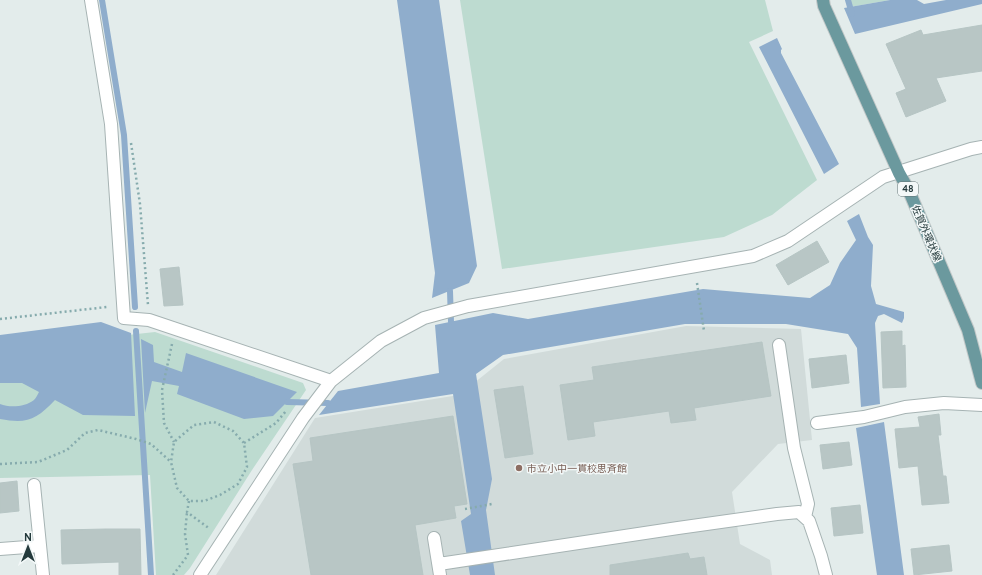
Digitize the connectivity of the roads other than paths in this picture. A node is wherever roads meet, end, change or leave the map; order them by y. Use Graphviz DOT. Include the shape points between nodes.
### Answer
graph roads {
  1 [pos="91,0"];
  2 [pos="823,0"];
  3 [pos="982,147"];
  4 [pos="899,173"];
  5 [pos="779,345"];
  6 [pos="982,383"];
  7 [pos="328,386"];
  8 [pos="982,404"];
  9 [pos="817,423"];
  10 [pos="34,485"];
  11 [pos="805,517"];
  12 [pos="434,538"];
  13 [pos="40,546"];
  14 [pos="0,549"];
  15 [pos="440,570"];
  16 [pos="43,575"];
  17 [pos="200,575"];
  18 [pos="826,575"];
  1 -- 7 [label="street" via="111,124 124,318 149,320 175,328"];
  2 -- 4 [label="main road, 佐賀外環状線 / 48"];
  3 -- 4 [label="street"];
  4 -- 6 [label="main road, 佐賀外環状線 / 48" via="968,330"];
  4 -- 7 [label="street" via="882,177 788,241 753,256 468,306 424,318 381,341"];
  5 -- 11 [label="street" via="794,448 808,504"];
  7 -- 17 [label="street" via="303,418"];
  8 -- 9 [label="street" via="905,407 864,417"];
  10 -- 13 [label="street"];
  11 -- 15 [label="street" via="800,512 678,528 463,560"];
  11 -- 18 [label="street" via="809,521"];
  12 -- 15 [label="street"];
  13 -- 14 [label="street"];
  13 -- 16 [label="street"];
}
